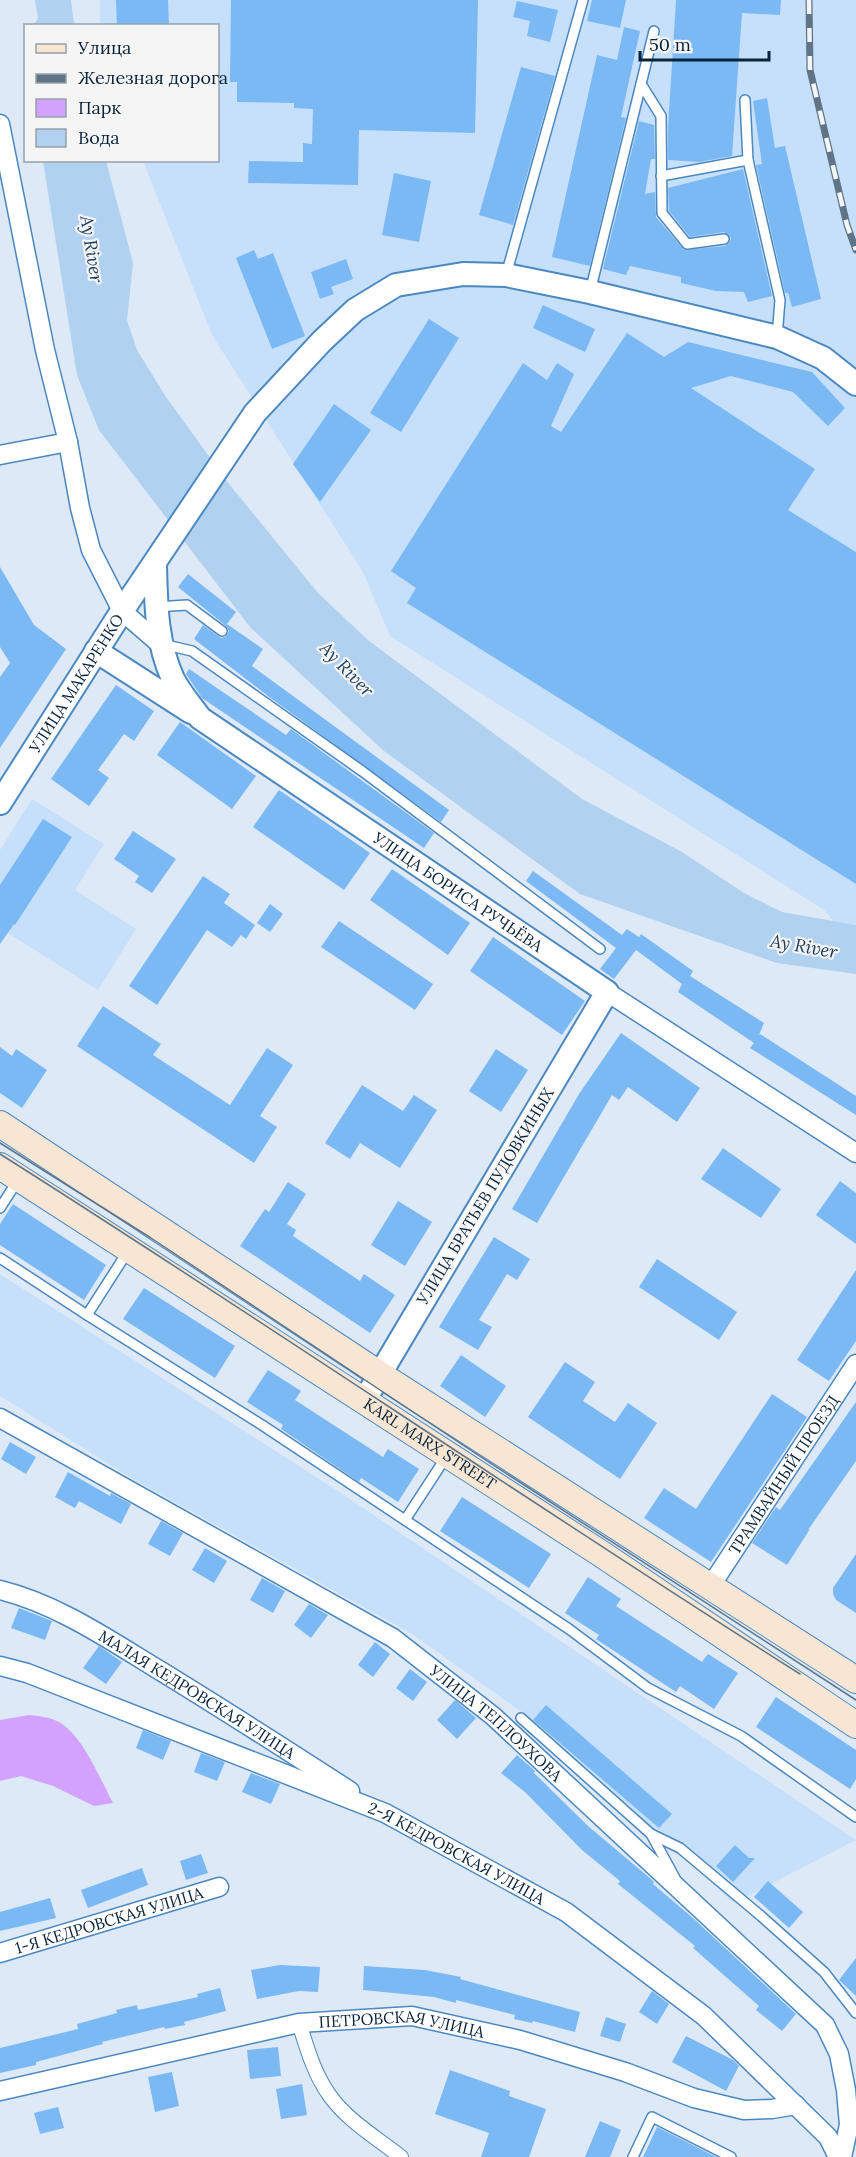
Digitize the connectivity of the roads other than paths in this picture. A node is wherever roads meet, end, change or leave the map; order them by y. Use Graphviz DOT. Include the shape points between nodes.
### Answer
graph roads {
  1 [pos="584,0"];
  2 [pos="654,31"];
  3 [pos="641,84"];
  4 [pos="745,100"];
  5 [pos="0,124"];
  6 [pos="748,160"];
  7 [pos="660,176"];
  8 [pos="724,239"];
  9 [pos="506,275"];
  10 [pos="590,292"];
  11 [pos="777,337"];
  12 [pos="856,384"];
  13 [pos="68,442"];
  14 [pos="0,455"];
  15 [pos="160,558"];
  16 [pos="156,607"];
  17 [pos="122,611"];
  18 [pos="222,631"];
  19 [pos="160,644"];
  20 [pos="96,651"];
  21 [pos="200,718"];
  22 [pos="0,803"];
  23 [pos="600,949"];
  24 [pos="608,992"];
  25 [pos="0,1124"];
  26 [pos="856,1153"];
  27 [pos="9,1172"];
  28 [pos="0,1208"];
  29 [pos="129,1249"];
  30 [pos="0,1258"];
  31 [pos="87,1315"];
  32 [pos="856,1364"];
  33 [pos="379,1374"];
  34 [pos="364,1401"];
  35 [pos="0,1418"];
  36 [pos="448,1455"];
  37 [pos="405,1520"];
  38 [pos="710,1587"];
  39 [pos="0,1590"];
  40 [pos="0,1666"];
  41 [pos="856,1680"];
  42 [pos="521,1718"];
  43 [pos="856,1725"];
  44 [pos="385,1813"];
  45 [pos="856,1817"];
  46 [pos="651,1834"];
  47 [pos="219,1887"];
  48 [pos="680,1888"];
  49 [pos="0,1953"];
  50 [pos="856,2013"];
  51 [pos="299,2024"];
  52 [pos="0,2091"];
  53 [pos="796,2105"];
  54 [pos="400,2157"];
  55 [pos="633,2157"];
  56 [pos="731,2157"];
  57 [pos="840,2157"];
  1 -- 9 [label="lane"];
  2 -- 3 [label="lane"];
  3 -- 7 [label="lane" via="661,116"];
  3 -- 10 [label="lane"];
  4 -- 6 [label="lane"];
  5 -- 13 [label="street" via="45,350"];
  6 -- 7 [label="lane"];
  6 -- 11 [label="lane" via="780,300"];
  7 -- 8 [label="lane" via="662,213 687,244"];
  9 -- 10 [label="street, УЛИЦА МАКАРЕНКО"];
  9 -- 15 [label="street, УЛИЦА МАКАРЕНКО" via="463,274 396,285 355,310 255,413"];
  10 -- 11 [label="street, УЛИЦА МАКАРЕНКО"];
  11 -- 12 [label="street, УЛИЦА МАКАРЕНКО" via="823,358"];
  13 -- 14 [label="street"];
  13 -- 17 [label="street" via="91,550"];
  15 -- 16 [label="street, УЛИЦА БОРИСА РУЧЬЁВА"];
  15 -- 17 [label="street, УЛИЦА МАКАРЕНКО"];
  16 -- 18 [label="lane" via="187,604"];
  16 -- 19 [label="street, УЛИЦА БОРИСА РУЧЬЁВА"];
  17 -- 19 [label="street"];
  17 -- 20 [label="street, УЛИЦА МАКАРЕНКО"];
  19 -- 21 [label="street, УЛИЦА БОРИСА РУЧЬЁВА" via="174,681"];
  19 -- 23 [label="lane" via="192,651 362,771"];
  20 -- 21 [label="street"];
  20 -- 22 [label="street, УЛИЦА МАКАРЕНКО"];
  21 -- 24 [label="street, УЛИЦА БОРИСА РУЧЬЁВА"];
  24 -- 26 [label="street, УЛИЦА БОРИСА РУЧЬЁВА"];
  24 -- 33 [label="street, УЛИЦА БРАТЬЕВ ПУДОВКИНЫХ"];
  25 -- 33 [label="main road, KARL MARX STREET"];
  27 -- 28 [label="lane"];
  27 -- 29 [label="main road, KARL MARX STREET"];
  29 -- 31 [label="lane"];
  29 -- 34 [label="main road, KARL MARX STREET"];
  30 -- 31 [label="lane"];
  31 -- 37 [label="lane"];
  32 -- 38 [label="street, ТРАМВАЙНЫЙ ПРОЕЗД"];
  33 -- 34 [label="street, УЛИЦА БРАТЬЕВ ПУДОВКИНЫХ"];
  33 -- 38 [label="main road, KARL MARX STREET"];
  34 -- 36 [label="main road, KARL MARX STREET"];
  35 -- 48 [label="street, УЛИЦА ТЕПЛОУХОВА" via="393,1638 493,1716"];
  36 -- 37 [label="lane"];
  36 -- 43 [label="main road, KARL MARX STREET"];
  37 -- 45 [label="lane" via="570,1629 648,1688 741,1736"];
  38 -- 41 [label="main road, KARL MARX STREET"];
  39 -- 44 [label="street, МАЛАЯ КЕДРОВСКАЯ УЛИЦА" via="77,1620"];
  40 -- 44 [label="street, 2-Я КЕДРОВСКАЯ УЛИЦА" via="27,1673"];
  42 -- 46 [label="lane"];
  44 -- 53 [label="street, 2-Я КЕДРОВСКАЯ УЛИЦА" via="566,1912 704,2016"];
  46 -- 48 [label="lane"];
  46 -- 50 [label="lane" via="680,1848 761,1916 824,1972"];
  47 -- 49 [label="street, 1-Я КЕДРОВСКАЯ УЛИЦА"];
  48 -- 57 [label="street, УЛИЦА ТЕПЛОУХОВА" via="825,2025 839,2054 846,2090 849,2125"];
  51 -- 52 [label="street, ПЕТРОВСКАЯ УЛИЦА"];
  51 -- 53 [label="street, ПЕТРОВСКАЯ УЛИЦА" via="412,2016 520,2040 724,2106 744,2110"];
  51 -- 54 [label="street" via="315,2070 330,2097"];
  53 -- 57 [label="street, 2-Я КЕДРОВСКАЯ УЛИЦА" via="828,2137"];
  55 -- 56 [label="lane" via="652,2117"];
}
